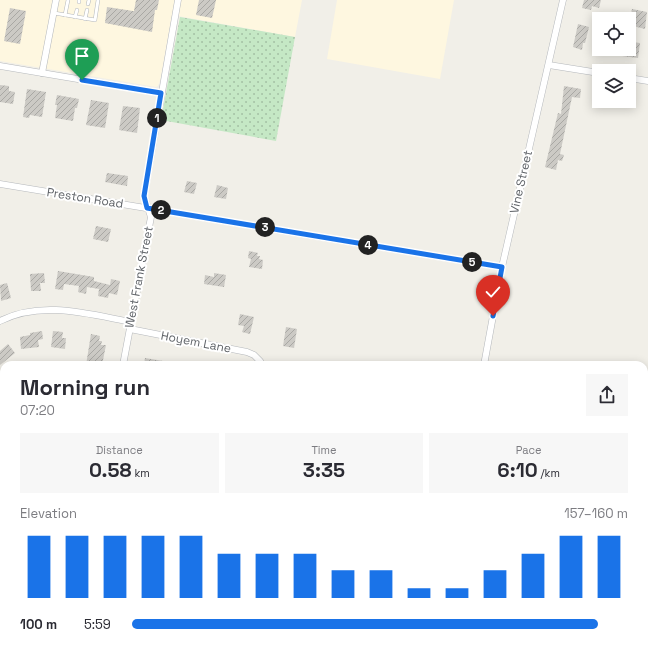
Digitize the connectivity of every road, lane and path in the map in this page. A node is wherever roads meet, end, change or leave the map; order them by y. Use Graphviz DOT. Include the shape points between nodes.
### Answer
graph roads {
  1 [pos="56,0"];
  2 [pos="68,0"];
  3 [pos="98,0"];
  4 [pos="178,0"];
  5 [pos="563,0"];
  6 [pos="77,10"];
  7 [pos="87,10"];
  8 [pos="54,13"];
  9 [pos="65,15"];
  10 [pos="75,17"];
  11 [pos="85,19"];
  12 [pos="548,65"];
  13 [pos="0,66"];
  14 [pos="592,72"];
  15 [pos="42,73"];
  16 [pos="636,79"];
  17 [pos="648,81"];
  18 [pos="161,93"];
  19 [pos="0,184"];
  20 [pos="147,208"];
  21 [pos="502,267"];
  22 [pos="0,321"];
  23 [pos="130,325"];
  24 [pos="124,361"];
  25 [pos="260,361"];
  26 [pos="485,361"];
  1 -- 8 [label="street"];
  2 -- 9 [label="lane"];
  3 -- 11 [label="lane" via="95,20"];
  4 -- 18 [label="street, West Frank Street"];
  5 -- 12 [label="street, Vine Street"];
  6 -- 10 [label="lane"];
  7 -- 11 [label="lane"];
  8 -- 9 [label="lane"];
  8 -- 15 [label="street"];
  9 -- 10 [label="lane"];
  10 -- 11 [label="lane"];
  12 -- 14 [label="street"];
  12 -- 21 [label="street, Vine Street"];
  13 -- 15 [label="street"];
  15 -- 18 [label="street"];
  16 -- 17 [label="street"];
  18 -- 20 [label="street, West Frank Street" via="144,196"];
  19 -- 20 [label="street, Preston Road"];
  20 -- 21 [label="street, Preston Road"];
  20 -- 23 [label="street, West Frank Street" via="150,217"];
  21 -- 26 [label="street, Vine Street"];
  22 -- 23 [label="street, Hoyem Lane" via="17,314 53,309"];
  23 -- 24 [label="street, West Frank Street"];
  23 -- 25 [label="street, Hoyem Lane" via="247,352"];
}
